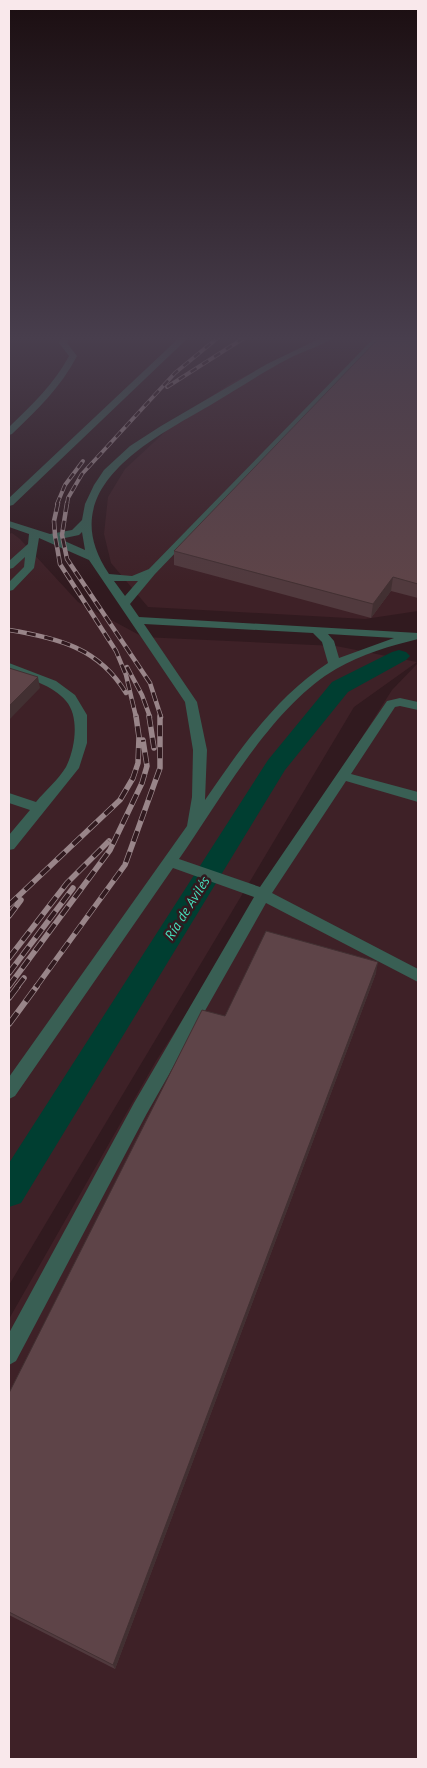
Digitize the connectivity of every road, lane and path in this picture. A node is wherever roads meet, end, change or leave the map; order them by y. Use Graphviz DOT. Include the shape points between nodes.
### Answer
graph roads {
  1 [pos="23,419"];
  2 [pos="99,419"];
  3 [pos="178,419"];
  4 [pos="300,419"];
  5 [pos="9,432"];
  6 [pos="9,503"];
  7 [pos="88,520"];
  8 [pos="9,524"];
  9 [pos="35,532"];
  10 [pos="48,536"];
  11 [pos="33,545"];
  12 [pos="93,558"];
  13 [pos="9,566"];
  14 [pos="153,571"];
  15 [pos="106,577"];
  16 [pos="9,588"];
  17 [pos="124,604"];
  18 [pos="136,620"];
  19 [pos="316,630"];
  20 [pos="416,636"];
  21 [pos="335,665"];
  22 [pos="9,667"];
  23 [pos="418,706"];
  24 [pos="343,776"];
  25 [pos="418,797"];
  26 [pos="9,798"];
  27 [pos="40,809"];
  28 [pos="191,831"];
  29 [pos="9,845"];
  30 [pos="170,861"];
  31 [pos="259,893"];
  32 [pos="418,976"];
  33 [pos="9,1092"];
  34 [pos="9,1354"];
  1 -- 5 [label="street"];
  2 -- 6 [label="street"];
  3 -- 7 [label="street" via="122,457 95,489"];
  4 -- 14 [label="street"];
  7 -- 10 [label="street" via="75,533"];
  7 -- 12 [label="street" via="87,542"];
  8 -- 9 [label="street"];
  9 -- 10 [label="street"];
  9 -- 11 [label="street"];
  10 -- 12 [label="street"];
  11 -- 13 [label="street"];
  11 -- 16 [label="street" via="29,568"];
  12 -- 15 [label="street"];
  14 -- 15 [label="street" via="133,579"];
  14 -- 17 [label="street"];
  15 -- 17 [label="street"];
  17 -- 18 [label="street"];
  18 -- 19 [label="street"];
  18 -- 28 [label="street" via="191,702 200,750 199,797"];
  19 -- 20 [label="street"];
  19 -- 21 [label="street" via="328,641"];
  20 -- 21 [label="street" via="382,645"];
  21 -- 28 [label="street" via="286,703"];
  22 -- 27 [label="street" via="52,684 71,698 81,715 80,743 72,768"];
  23 -- 24 [label="street" via="400,702 391,704"];
  24 -- 25 [label="street"];
  24 -- 31 [label="street"];
  26 -- 27 [label="street"];
  27 -- 29 [label="street"];
  28 -- 30 [label="street"];
  30 -- 31 [label="street"];
  30 -- 33 [label="street"];
  31 -- 32 [label="street"];
  31 -- 34 [label="street"];
}
